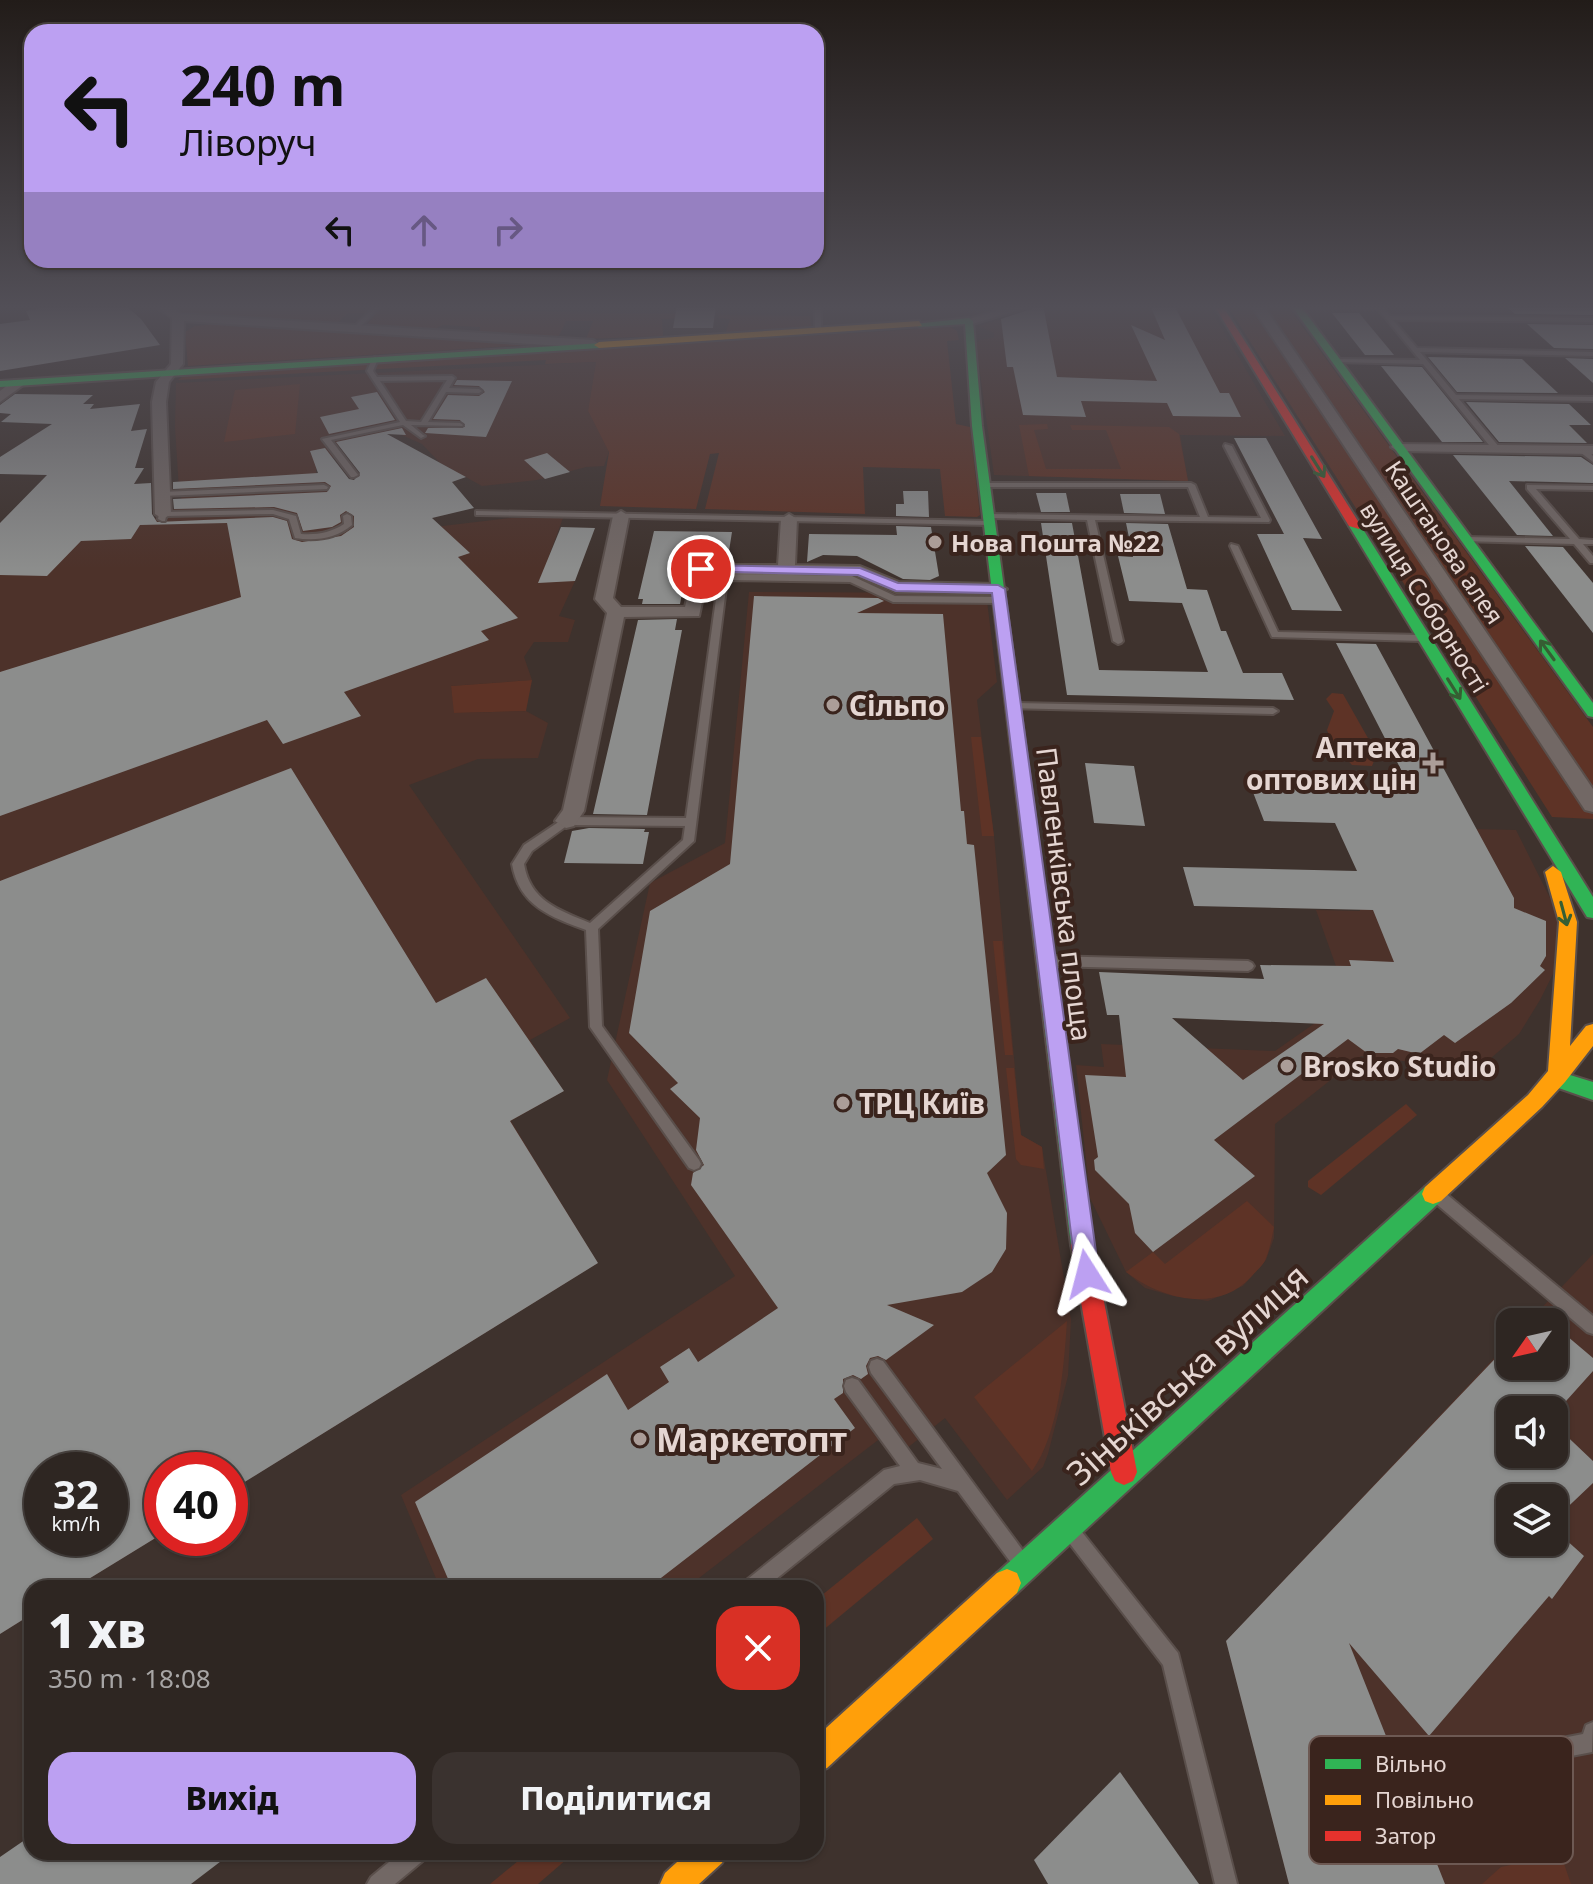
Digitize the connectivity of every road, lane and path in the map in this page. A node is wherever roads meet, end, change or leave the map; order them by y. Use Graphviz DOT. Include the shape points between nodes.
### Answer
graph roads {
  1 [pos="161,393"];
  2 [pos="385,393"];
  3 [pos="443,393"];
  4 [pos="976,393"];
  5 [pos="1272,393"];
  6 [pos="1316,393"];
  7 [pos="1359,393"];
  8 [pos="1450,393"];
  9 [pos="1453,397"];
  10 [pos="1593,399"];
  11 [pos="404,423"];
  12 [pos="423,424"];
  13 [pos="460,425"];
  14 [pos="421,436"];
  15 [pos="1228,446"];
  16 [pos="1398,447"];
  17 [pos="1496,448"];
  18 [pos="1590,453"];
  19 [pos="354,475"];
  20 [pos="986,485"];
  21 [pos="324,487"];
  22 [pos="1593,488"];
  23 [pos="162,494"];
  24 [pos="479,513"];
  25 [pos="163,516"];
  26 [pos="347,516"];
  27 [pos="621,516"];
  28 [pos="1091,518"];
  29 [pos="789,519"];
  30 [pos="1205,519"];
  31 [pos="990,520"];
  32 [pos="1465,539"];
  33 [pos="1577,542"];
  34 [pos="1593,542"];
  35 [pos="1234,546"];
  36 [pos="1593,561"];
  37 [pos="786,570"];
  38 [pos="999,594"];
  39 [pos="616,612"];
  40 [pos="1422,638"];
  41 [pos="1118,641"];
  42 [pos="1013,706"];
  43 [pos="1273,711"];
  44 [pos="1593,713"];
  45 [pos="1593,805"];
  46 [pos="566,821"];
  47 [pos="690,822"];
  48 [pos="1545,838"];
  49 [pos="1580,857"];
  50 [pos="1593,912"];
  51 [pos="592,928"];
  52 [pos="1044,961"];
  53 [pos="1248,966"];
  54 [pos="1593,1032"];
  55 [pos="1557,1079"];
  56 [pos="1593,1091"];
  57 [pos="694,1164"];
  58 [pos="1435,1193"];
  59 [pos="1593,1326"];
  60 [pos="877,1367"];
  61 [pos="852,1386"];
  62 [pos="914,1471"];
  63 [pos="1124,1472"];
  64 [pos="964,1484"];
  65 [pos="1066,1526"];
  66 [pos="1024,1566"];
  67 [pos="760,1580"];
  68 [pos="1593,1732"];
  69 [pos="1573,1746"];
  70 [pos="824,1750"];
  71 [pos="408,1860"];
  72 [pos="675,1860"];
  73 [pos="702,1860"];
  74 [pos="378,1884"];
  75 [pos="677,1884"];
  76 [pos="1226,1884"];
  1 -- 23 [label="street"];
  2 -- 11 [label="lane"];
  3 -- 12 [label="lane"];
  4 -- 20 [label="main road, Павленківська площа"];
  5 -- 40 [label="main road, вулиця Соборності, one-way"];
  6 -- 45 [label="street, Каштанова алея"];
  7 -- 16 [label="main road"];
  8 -- 9 [label="lane"];
  9 -- 10 [label="lane"];
  9 -- 17 [label="lane"];
  11 -- 12 [label="lane"];
  11 -- 14 [label="lane"];
  11 -- 19 [label="lane" via="326,439"];
  12 -- 13 [label="lane"];
  15 -- 30 [label="lane" via="1266,520"];
  16 -- 17 [label="street"];
  16 -- 32 [label="main road"];
  17 -- 18 [label="street"];
  20 -- 30 [label="lane" via="1191,485"];
  20 -- 31 [label="main road, Павленківська площа"];
  21 -- 23 [label="lane"];
  22 -- 33 [label="lane" via="1530,487"];
  23 -- 25 [label="street"];
  24 -- 27 [label="lane"];
  25 -- 26 [label="lane" via="273,512 293,518 298,536 311,538 338,532 348,525"];
  27 -- 29 [label="lane"];
  27 -- 39 [label="street" via="604,599"];
  28 -- 30 [label="lane"];
  28 -- 31 [label="lane"];
  28 -- 41 [label="lane"];
  29 -- 31 [label="lane"];
  29 -- 37 [label="street"];
  31 -- 38 [label="main road, Павленківська площа"];
  32 -- 33 [label="lane"];
  44 -- 32 [label="main road, one-way" via="1576,683"];
  33 -- 34 [label="lane"];
  33 -- 36 [label="lane"];
  35 -- 40 [label="lane" via="1275,635"];
  37 -- 38 [label="street" via="860,571 896,587"];
  37 -- 39 [label="street" via="701,569 693,612"];
  38 -- 42 [label="main road, Павленківська площа"];
  38 -- 47 [label="lane" via="893,599 852,579 723,577"];
  39 -- 46 [label="street" via="573,811"];
  40 -- 48 [label="main road, вулиця Соборності, one-way"];
  42 -- 43 [label="lane"];
  42 -- 52 [label="main road, Павленківська площа"];
  46 -- 47 [label="lane"];
  46 -- 51 [label="lane" via="528,848 518,871 526,889 544,907"];
  47 -- 51 [label="lane" via="688,841"];
  48 -- 49 [label="main road"];
  48 -- 50 [label="main road, вулиця Соборності"];
  48 -- 55 [label="main road, one-way" via="1568,922"];
  51 -- 57 [label="lane" via="596,1027"];
  52 -- 53 [label="lane"];
  52 -- 63 [label="main road, Павленківська площа" via="1082,1246"];
  54 -- 55 [label="main road, Зіньківська вулиця"];
  55 -- 56 [label="main road"];
  55 -- 58 [label="main road, Зіньківська вулиця"];
  58 -- 59 [label="lane"];
  58 -- 63 [label="main road, Зіньківська вулиця"];
  60 -- 64 [label="lane"];
  61 -- 62 [label="lane"];
  62 -- 64 [label="lane"];
  62 -- 67 [label="lane" via="890,1476"];
  63 -- 65 [label="main road, Зіньківська вулиця"];
  64 -- 66 [label="lane"];
  65 -- 66 [label="main road, Зіньківська вулиця"];
  65 -- 76 [label="lane" via="1171,1660"];
  66 -- 70 [label="main road, Зіньківська вулиця"];
  68 -- 69 [label="lane" via="1592,1742"];
  71 -- 74 [label="lane"];
  72 -- 75 [label="lane"];
  73 -- 75 [label="main road"];
}
